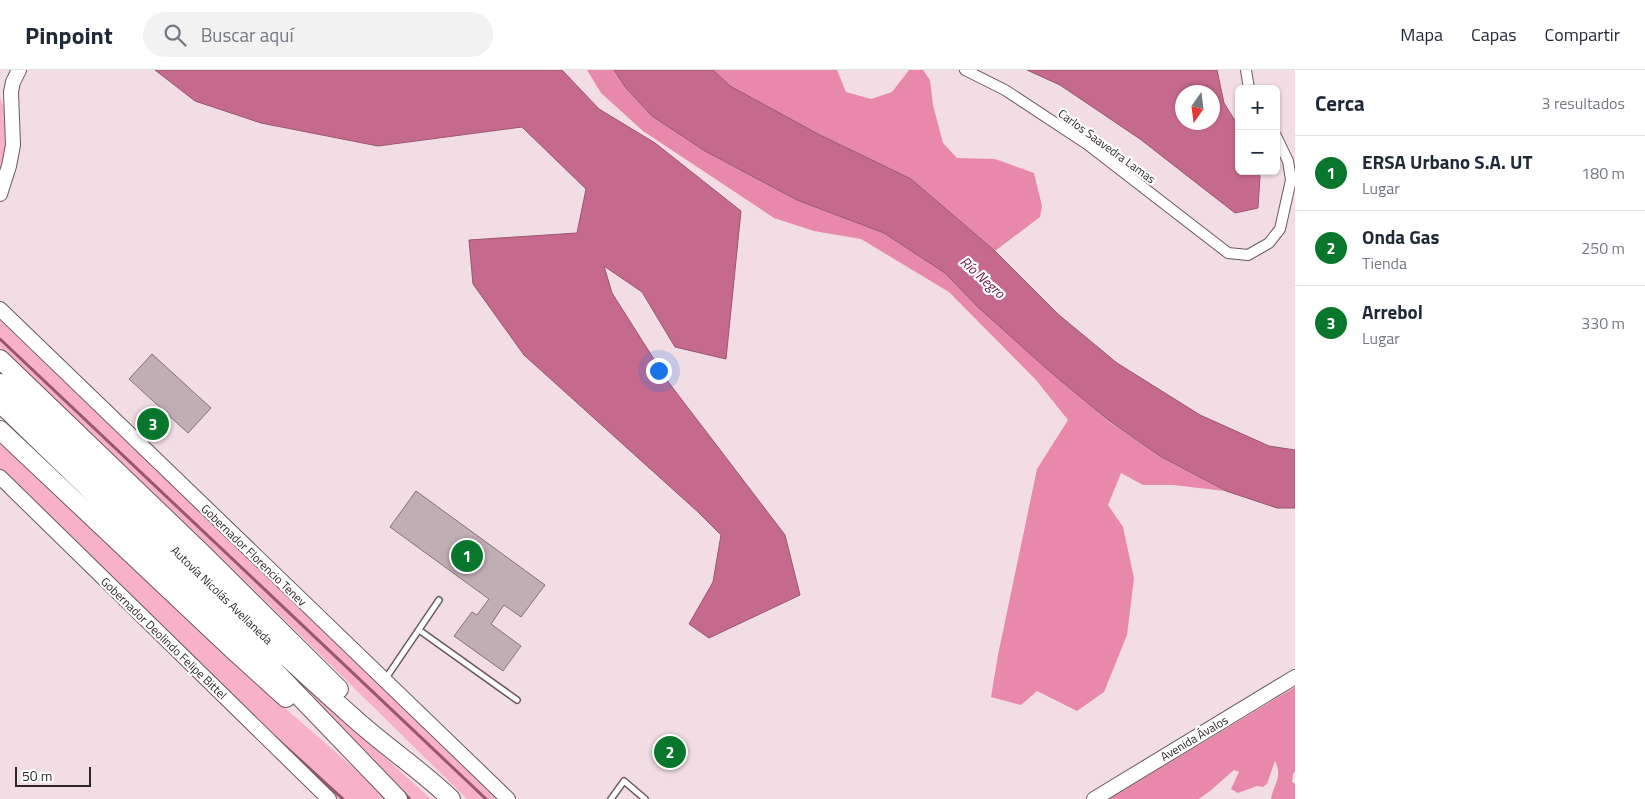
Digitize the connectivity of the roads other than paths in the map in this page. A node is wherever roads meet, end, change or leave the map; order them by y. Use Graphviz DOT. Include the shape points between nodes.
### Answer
graph roads {
  1 [pos="19,70"];
  2 [pos="965,70"];
  3 [pos="1246,70"];
  4 [pos="1248,85"];
  5 [pos="0,86"];
  6 [pos="11,106"];
  7 [pos="1280,144"];
  8 [pos="0,194"];
  9 [pos="0,309"];
  10 [pos="0,359"];
  11 [pos="0,383"];
  12 [pos="0,403"];
  13 [pos="0,430"];
  14 [pos="0,478"];
  15 [pos="439,600"];
  16 [pos="419,630"];
  17 [pos="1295,677"];
  18 [pos="384,680"];
  19 [pos="517,700"];
  20 [pos="433,782"];
  21 [pos="381,783"];
  22 [pos="329,799"];
  23 [pos="398,799"];
  24 [pos="451,799"];
  25 [pos="508,799"];
  26 [pos="611,799"];
  27 [pos="645,799"];
  28 [pos="1094,799"];
  1 -- 6 [label="street" via="13,82"];
  2 -- 7 [label="street, Carlos Saavedra Lamas" via="1005,90 1088,144 1228,253 1248,255 1269,243 1280,229 1291,180 1288,161"];
  3 -- 4 [label="street"];
  5 -- 6 [label="street"];
  6 -- 8 [label="street" via="13,144"];
  9 -- 18 [label="street, Gobernador Florencio Tenev"];
  10 -- 20 [label="highway"];
  11 -- 20 [label="highway, Autovía Nicolás Avellaneda" via="335,701"];
  12 -- 21 [label="highway, Autovía Nicolás Avellaneda" via="246,641"];
  13 -- 21 [label="highway" via="234,652"];
  14 -- 22 [label="street, Gobernador Deolindo Felipe Bittel"];
  15 -- 16 [label="lane"];
  16 -- 18 [label="lane"];
  16 -- 19 [label="lane"];
  17 -- 28 [label="street, Avenida Ávalos"];
  18 -- 25 [label="street, Gobernador Florencio Tenev"];
  20 -- 24 [label="highway, Autovía Nicolás Avellaneda"];
  21 -- 23 [label="highway, Autovía Nicolás Avellaneda"];
  26 -- 27 [label="lane" via="624,781"];
}
